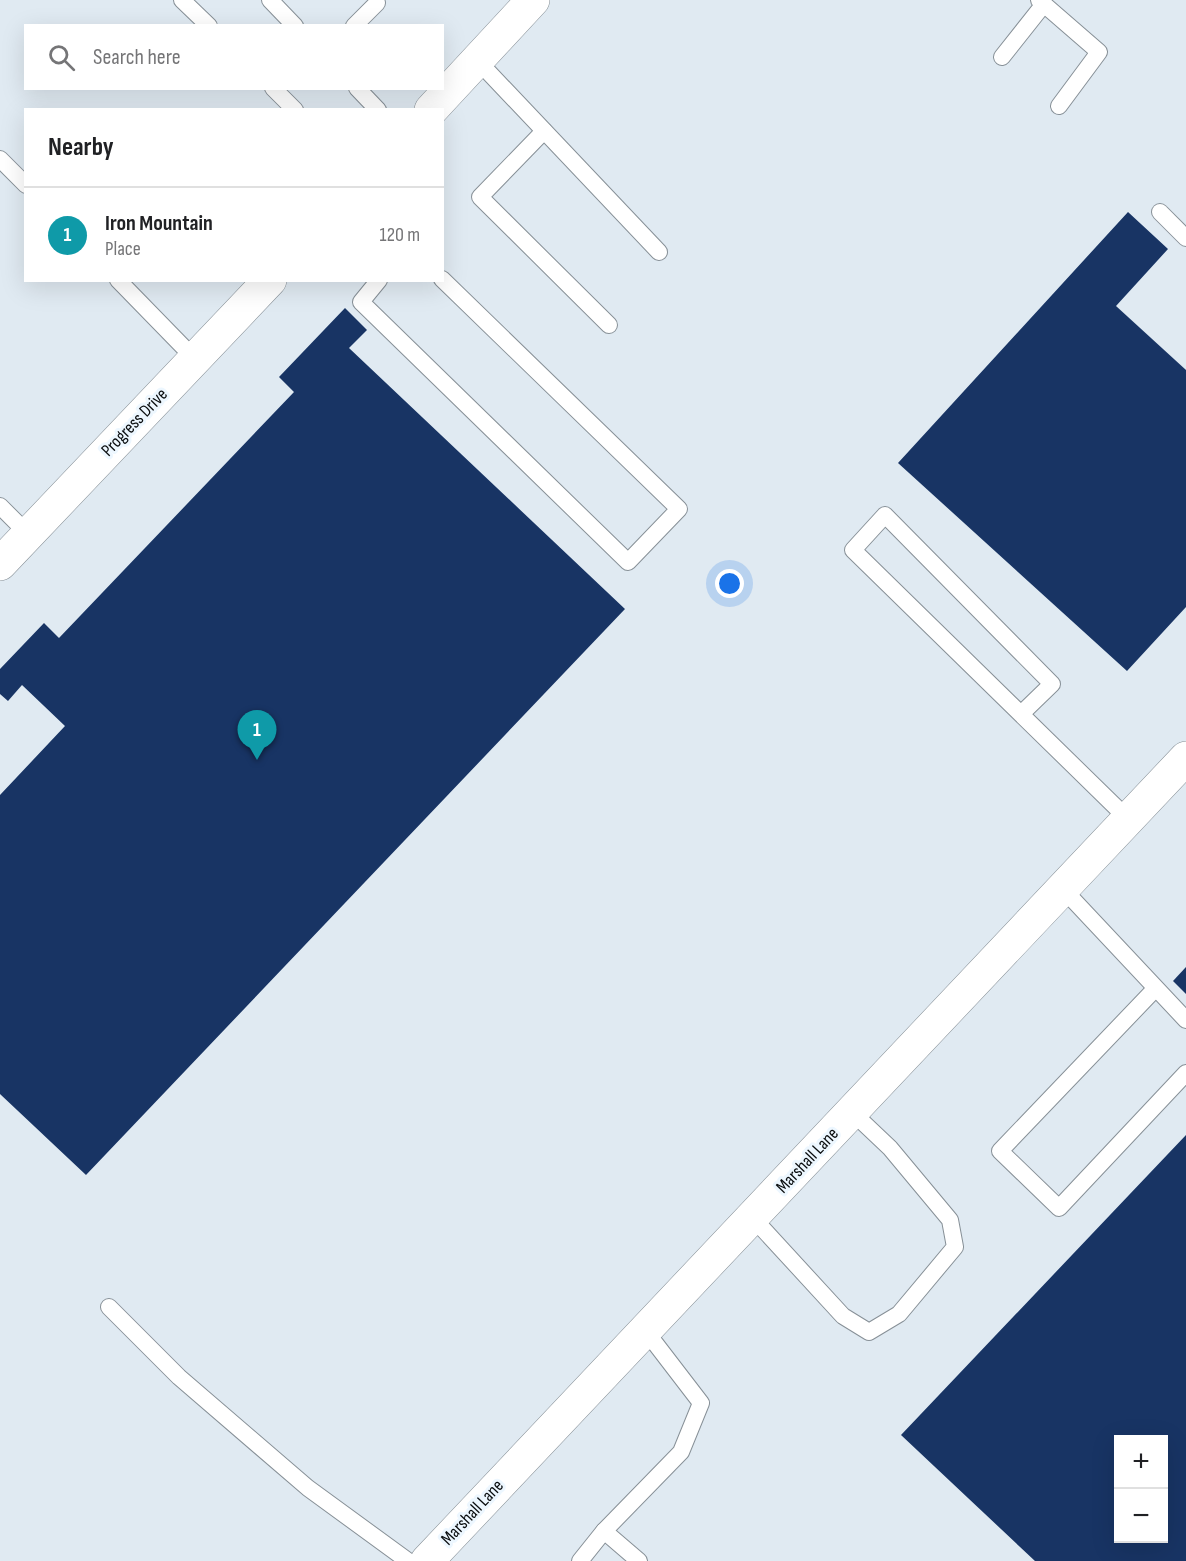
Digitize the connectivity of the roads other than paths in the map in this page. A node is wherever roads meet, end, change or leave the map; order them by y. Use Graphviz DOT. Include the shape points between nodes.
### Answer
graph roads {
  1 [pos="182,0"];
  2 [pos="270,0"];
  3 [pos="534,0"];
  4 [pos="377,1"];
  5 [pos="1042,2"];
  6 [pos="207,24"];
  7 [pos="293,24"];
  8 [pos="356,24"];
  9 [pos="1002,57"];
  10 [pos="477,60"];
  11 [pos="275,90"];
  12 [pos="359,90"];
  13 [pos="1059,106"];
  14 [pos="293,108"];
  15 [pos="376,108"];
  16 [pos="433,108"];
  17 [pos="544,131"];
  18 [pos="0,159"];
  19 [pos="24,183"];
  20 [pos="1160,212"];
  21 [pos="1186,238"];
  22 [pos="659,252"];
  23 [pos="444,281"];
  24 [pos="120,282"];
  25 [pos="268,282"];
  26 [pos="377,282"];
  27 [pos="609,325"];
  28 [pos="195,359"];
  29 [pos="0,506"];
  30 [pos="28,534"];
  31 [pos="0,564"];
  32 [pos="1021,714"];
  33 [pos="1186,758"];
  34 [pos="1128,819"];
  35 [pos="1063,889"];
  36 [pos="1155,989"];
  37 [pos="1186,1020"];
  38 [pos="1186,1073"];
  39 [pos="852,1112"];
  40 [pos="753,1217"];
  41 [pos="109,1307"];
  42 [pos="645,1330"];
  43 [pos="604,1531"];
  44 [pos="408,1561"];
  45 [pos="427,1561"];
  46 [pos="580,1561"];
  47 [pos="639,1561"];
  1 -- 6 [label="lane"];
  2 -- 7 [label="lane"];
  3 -- 10 [label="street"];
  4 -- 8 [label="lane"];
  5 -- 9 [label="lane"];
  5 -- 13 [label="lane" via="1099,52"];
  10 -- 16 [label="street"];
  10 -- 17 [label="lane"];
  11 -- 14 [label="lane"];
  12 -- 15 [label="lane"];
  17 -- 22 [label="lane"];
  17 -- 27 [label="lane" via="480,197"];
  18 -- 19 [label="lane"];
  20 -- 21 [label="lane"];
  23 -- 26 [label="lane" via="680,509 628,562 361,302"];
  24 -- 28 [label="lane"];
  25 -- 28 [label="street, Progress Drive"];
  28 -- 30 [label="street, Progress Drive"];
  29 -- 30 [label="lane"];
  30 -- 31 [label="street, Progress Drive"];
  32 -- 32 [label="lane" via="853,550 885,515 1052,684"];
  32 -- 34 [label="lane"];
  33 -- 34 [label="street, Marshall Lane"];
  34 -- 35 [label="street, Marshall Lane"];
  35 -- 36 [label="lane"];
  35 -- 39 [label="street, Marshall Lane"];
  36 -- 37 [label="lane"];
  36 -- 38 [label="lane" via="1000,1151 1059,1208"];
  39 -- 40 [label="street, Marshall Lane"];
  39 -- 40 [label="lane" via="890,1148 950,1220 955,1247 899,1314 869,1332 843,1316"];
  40 -- 42 [label="street, Marshall Lane"];
  41 -- 44 [label="lane" via="179,1377 308,1488"];
  42 -- 43 [label="lane" via="701,1402 681,1452"];
  42 -- 45 [label="street, Marshall Lane"];
  43 -- 46 [label="lane"];
  43 -- 47 [label="lane"];
}
